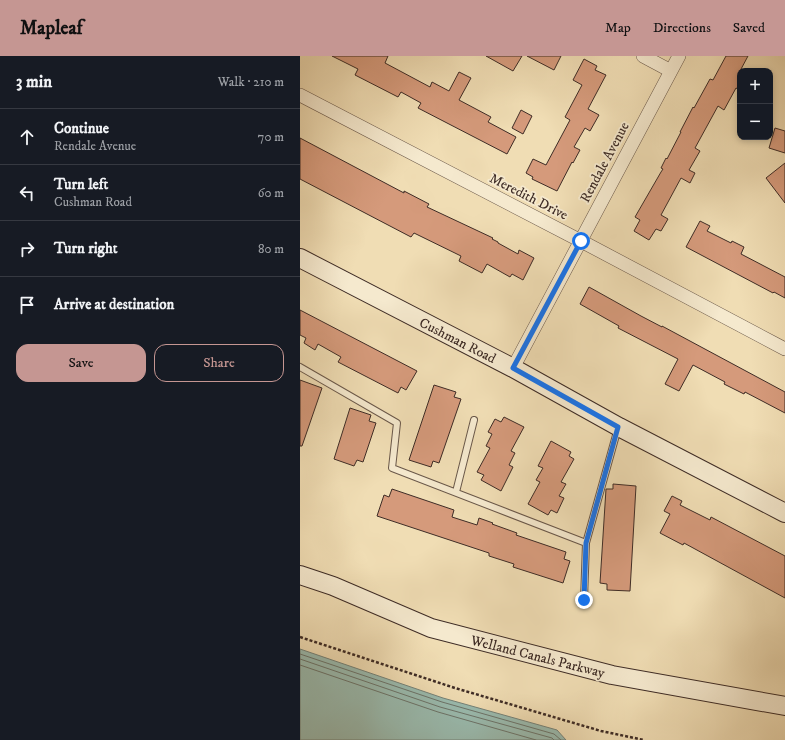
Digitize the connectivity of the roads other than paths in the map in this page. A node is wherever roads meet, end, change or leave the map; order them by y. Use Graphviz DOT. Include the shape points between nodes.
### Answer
graph roads {
  1 [pos="643,56"];
  2 [pos="679,56"];
  3 [pos="671,71"];
  4 [pos="300,95"];
  5 [pos="581,241"];
  6 [pos="300,258"];
  7 [pos="785,349"];
  8 [pos="300,367"];
  9 [pos="513,368"];
  10 [pos="474,420"];
  11 [pos="618,427"];
  12 [pos="456,492"];
  13 [pos="785,513"];
  14 [pos="586,543"];
  15 [pos="300,575"];
  16 [pos="584,600"];
  17 [pos="785,706"];
  1 -- 3 [label="street"];
  2 -- 3 [label="street, Rendale Avenue"];
  3 -- 5 [label="street, Rendale Avenue"];
  4 -- 5 [label="street, Meredith Drive"];
  5 -- 7 [label="street, Meredith Drive"];
  5 -- 9 [label="street, Rendale Avenue"];
  6 -- 9 [label="street, Cushman Road"];
  8 -- 12 [label="lane" via="396,423 392,468"];
  9 -- 11 [label="street, Cushman Road"];
  10 -- 12 [label="lane"];
  11 -- 13 [label="street, Cushman Road"];
  11 -- 14 [label="lane"];
  12 -- 14 [label="lane"];
  14 -- 16 [label="lane"];
  15 -- 17 [label="street, Welland Canals Parkway" via="333,586 431,628 612,675"];
}
